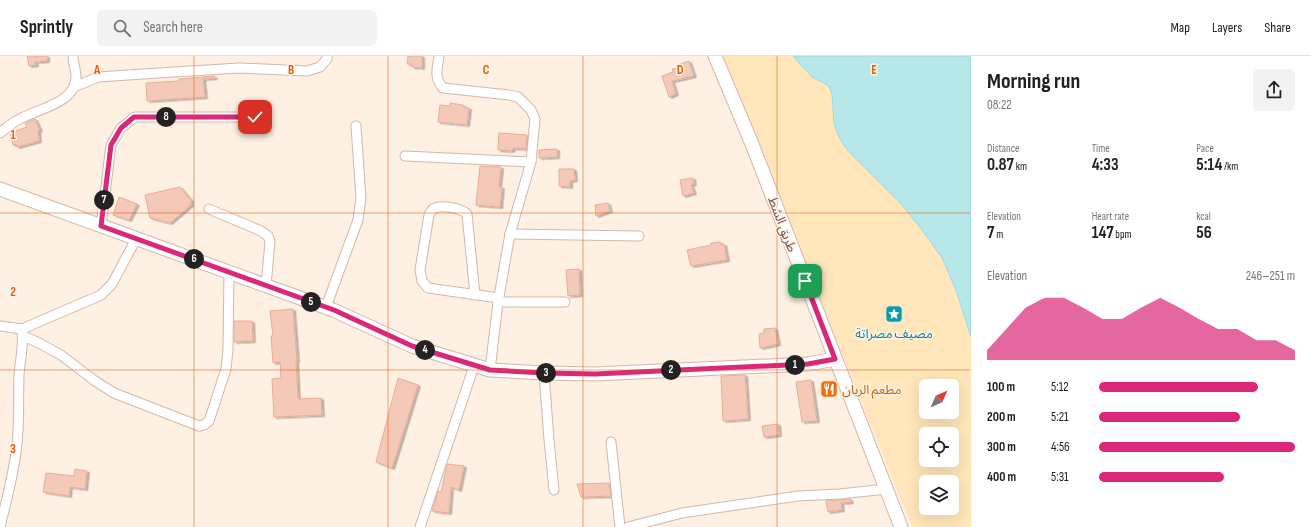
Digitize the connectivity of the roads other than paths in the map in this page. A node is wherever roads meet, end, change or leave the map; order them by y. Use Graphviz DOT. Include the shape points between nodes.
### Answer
graph roads {
  1 [pos="73,56"];
  2 [pos="327,56"];
  3 [pos="439,56"];
  4 [pos="715,56"];
  5 [pos="74,87"];
  6 [pos="255,117"];
  7 [pos="356,126"];
  8 [pos="0,133"];
  9 [pos="405,156"];
  10 [pos="531,162"];
  11 [pos="0,189"];
  12 [pos="209,209"];
  13 [pos="101,226"];
  14 [pos="510,234"];
  15 [pos="639,236"];
  16 [pos="136,238"];
  17 [pos="229,272"];
  18 [pos="266,285"];
  19 [pos="475,295"];
  20 [pos="499,300"];
  21 [pos="565,302"];
  22 [pos="326,307"];
  23 [pos="0,326"];
  24 [pos="22,333"];
  25 [pos="835,359"];
  26 [pos="474,366"];
  27 [pos="490,370"];
  28 [pos="544,373"];
  29 [pos="612,442"];
  30 [pos="886,489"];
  31 [pos="554,490"];
  32 [pos="0,527"];
  33 [pos="420,527"];
  34 [pos="620,527"];
  35 [pos="628,527"];
  36 [pos="901,527"];
  1 -- 5 [label="street" via="76,78"];
  2 -- 5 [label="street" via="320,67 307,71 240,68 98,77"];
  3 -- 10 [label="street" via="437,82 443,88 518,97 531,110 535,119"];
  4 -- 25 [label="street, طريق الشط"];
  5 -- 8 [label="street" via="67,97 12,123"];
  6 -- 13 [label="street" via="134,117 121,128 111,145"];
  7 -- 22 [label="street" via="361,198 358,220"];
  9 -- 10 [label="street"];
  10 -- 14 [label="street"];
  11 -- 13 [label="street"];
  12 -- 18 [label="street" via="268,236 270,242"];
  13 -- 16 [label="street"];
  14 -- 15 [label="street"];
  14 -- 20 [label="street"];
  16 -- 17 [label="street"];
  16 -- 24 [label="street" via="112,284 101,295"];
  17 -- 18 [label="street"];
  17 -- 24 [label="street" via="226,369 209,421 204,425 199,426 114,393 61,355"];
  18 -- 22 [label="street"];
  19 -- 19 [label="street" via="428,288 422,281 420,270 432,210 439,207 460,209 467,214"];
  19 -- 20 [label="street"];
  20 -- 21 [label="street"];
  20 -- 27 [label="street"];
  22 -- 26 [label="street" via="412,346"];
  23 -- 24 [label="street"];
  24 -- 32 [label="street" via="16,452"];
  25 -- 28 [label="street" via="808,364 595,374"];
  25 -- 30 [label="street, طريق الشط"];
  26 -- 27 [label="street"];
  26 -- 33 [label="street"];
  27 -- 28 [label="street"];
  28 -- 31 [label="street"];
  29 -- 34 [label="street"];
  30 -- 35 [label="street" via="798,496 682,513"];
  30 -- 36 [label="street, طريق الشط"];
}
